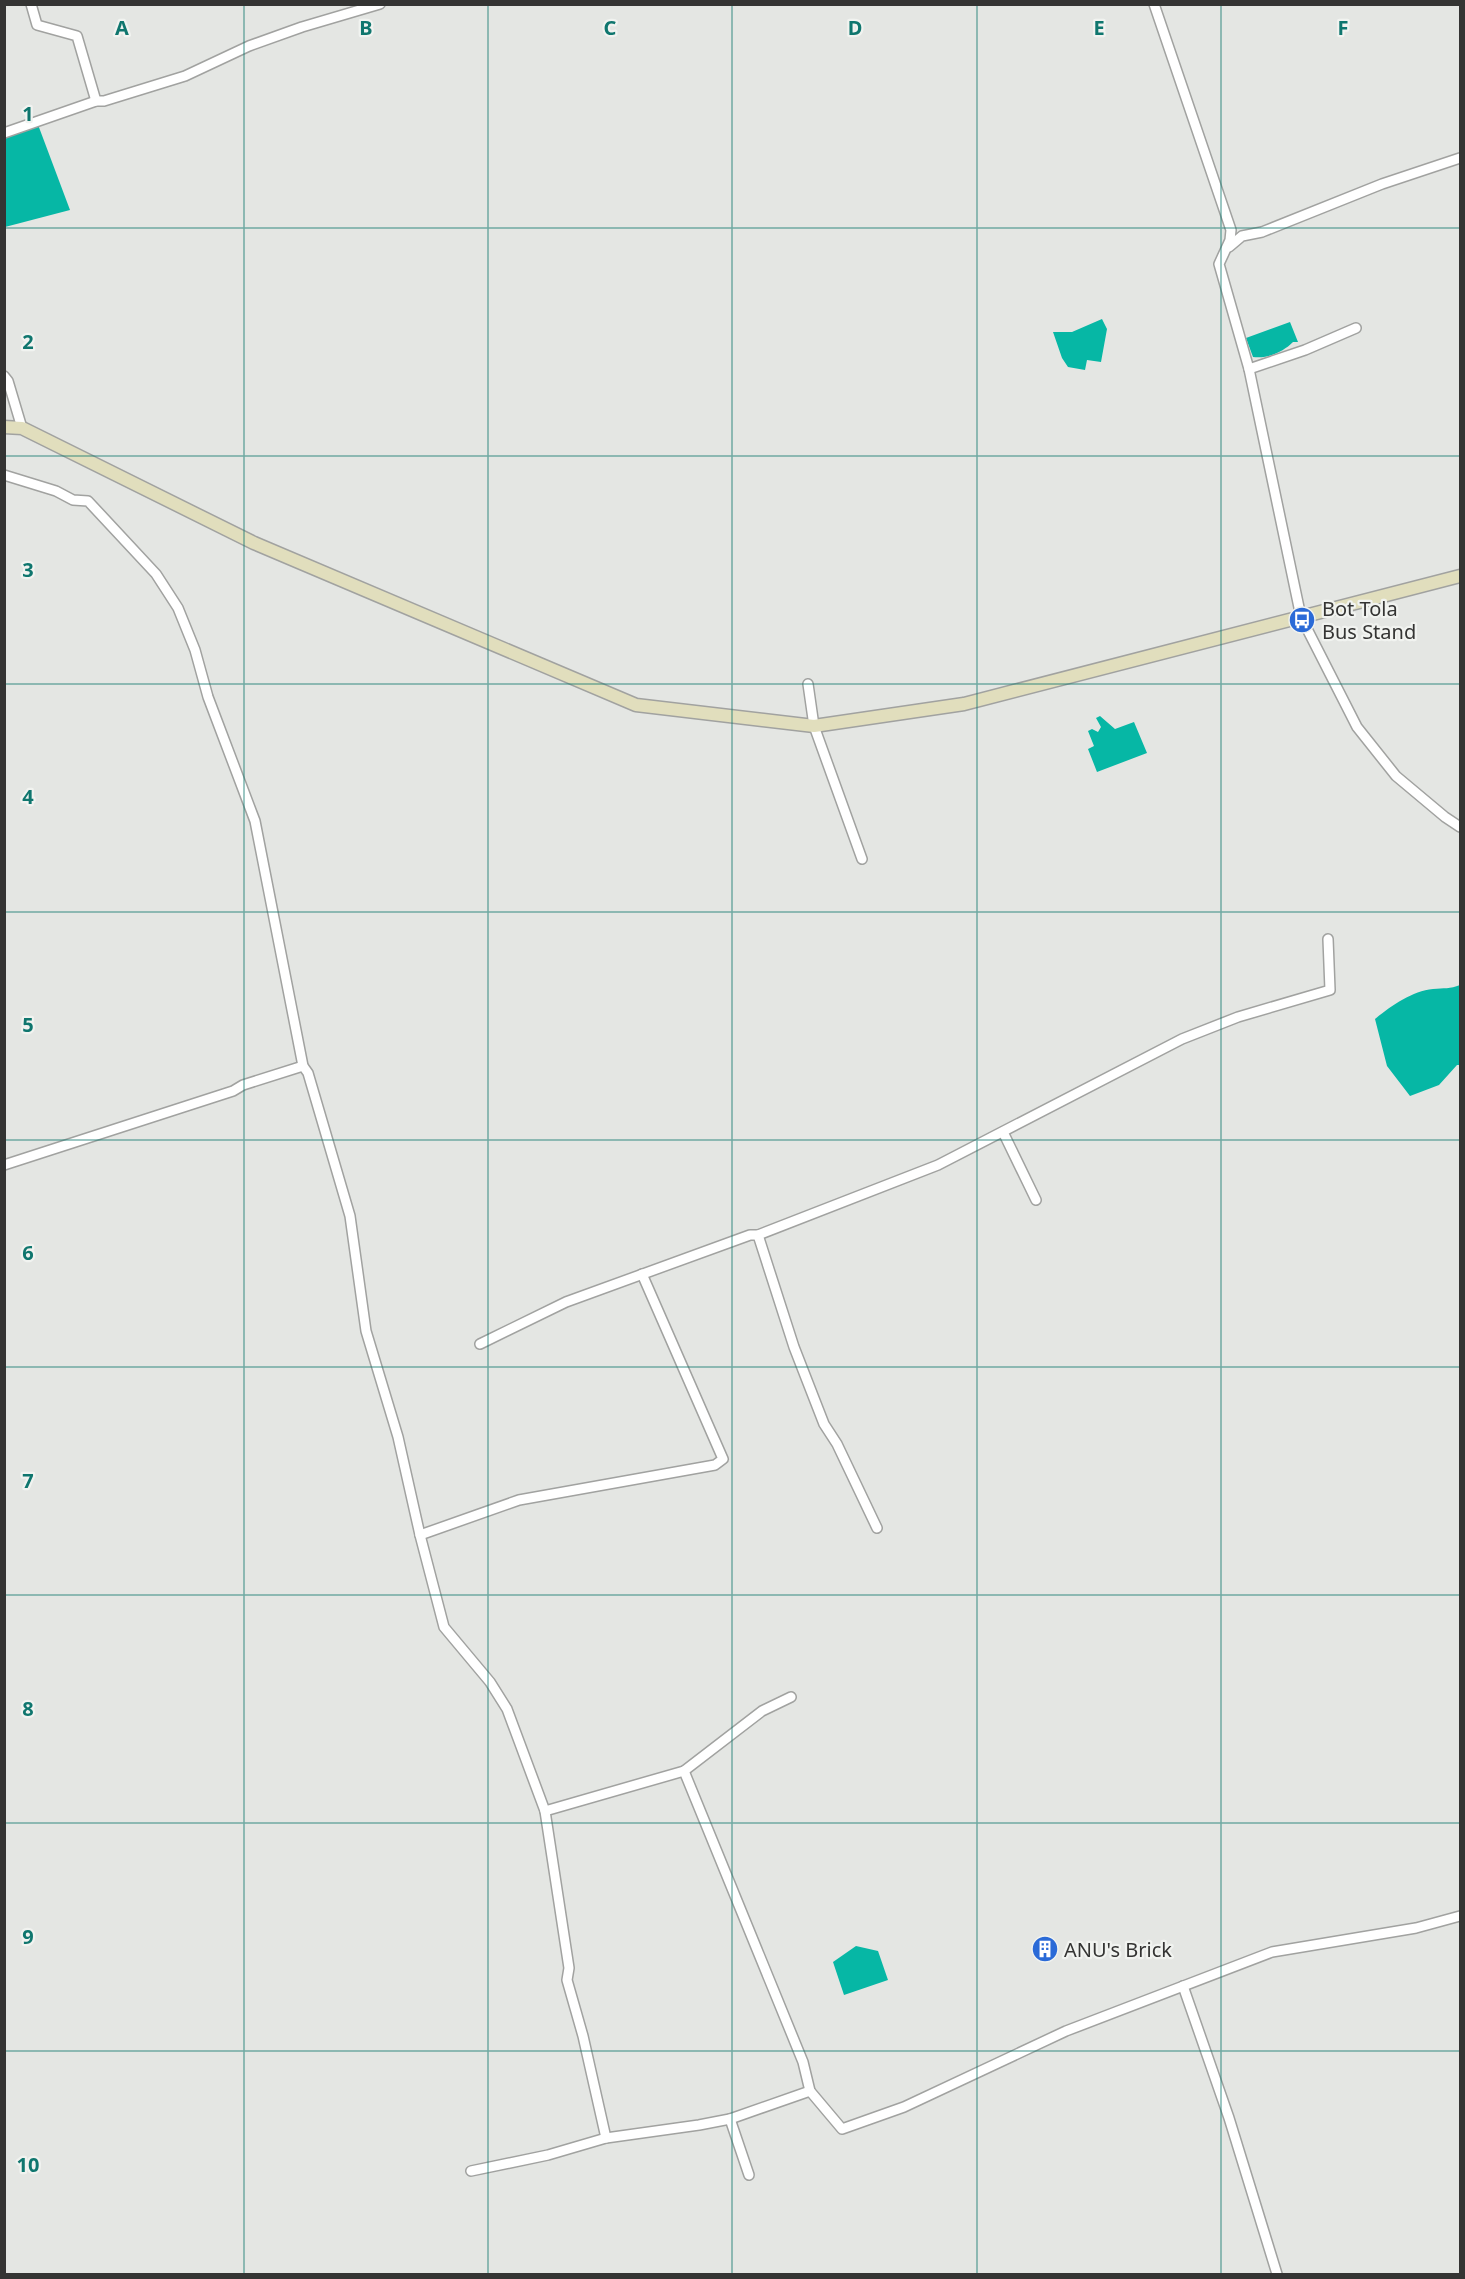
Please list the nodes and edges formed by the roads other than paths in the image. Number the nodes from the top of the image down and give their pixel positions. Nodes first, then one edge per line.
1 (31, 4) edge
2 (380, 4) edge
3 (1154, 4) edge
4 (96, 101) junction
5 (4, 133) edge
6 (1461, 158) edge
7 (1227, 249) junction
8 (1356, 328) dead end
9 (1249, 369) junction
10 (4, 376) edge
11 (4, 427) edge
12 (22, 428) junction
13 (4, 475) edge
14 (1461, 576) edge
15 (1301, 617) junction
16 (808, 684) dead end
17 (814, 726) junction
18 (1461, 827) edge
19 (862, 859) dead end
20 (1328, 939) dead end
21 (303, 1066) junction
22 (1003, 1132) junction
23 (4, 1165) edge
24 (1036, 1200) dead end
25 (758, 1235) junction
26 (642, 1274) junction
27 (480, 1344) dead end
28 (877, 1528) dead end
29 (420, 1535) junction
30 (791, 1696) dead end
31 (684, 1771) junction
32 (545, 1811) junction
33 (1461, 1916) edge
34 (1184, 1986) junction
35 (810, 2091) junction
36 (730, 2119) junction
37 (606, 2138) junction
38 (471, 2171) dead end
39 (749, 2175) dead end
40 (1277, 2274) edge

1 - 4 street
2 - 4 street
3 - 7 street
4 - 5 street
6 - 7 street
7 - 9 street
8 - 9 street
9 - 15 street
10 - 12 street
11 - 12 main road
12 - 17 main road
13 - 21 street
14 - 15 main road
15 - 17 main road
15 - 18 street
16 - 17 street
17 - 19 street
20 - 22 street
21 - 23 street
21 - 29 street
22 - 24 street
22 - 25 street
25 - 26 street
25 - 28 street
26 - 27 street
26 - 29 street
29 - 32 street
30 - 31 street
31 - 32 street
31 - 35 street
32 - 37 street
33 - 34 street
34 - 35 street
34 - 40 street
35 - 36 street
36 - 37 street
36 - 39 street
37 - 38 street

